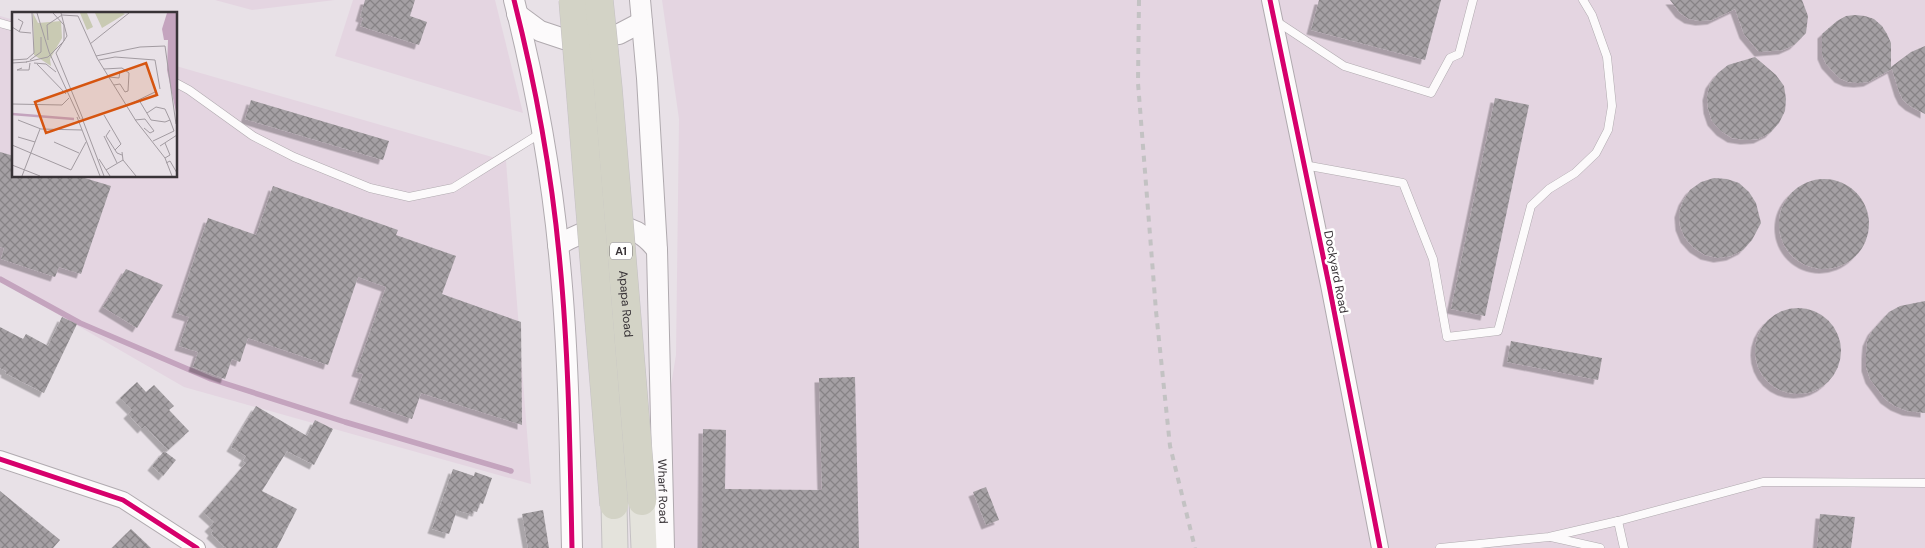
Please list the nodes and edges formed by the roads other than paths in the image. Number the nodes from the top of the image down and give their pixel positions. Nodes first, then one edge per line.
1 (560, 0) edge
2 (573, 0) edge
3 (599, 0) edge
4 (640, 0) edge
5 (1270, 0) edge
6 (1473, 0) edge
7 (1583, 0) edge
8 (516, 7) edge
9 (1274, 20) junction
10 (642, 22) junction
11 (178, 85) edge
12 (583, 118) junction
13 (543, 132) junction
14 (1304, 165) junction
15 (558, 244) junction
16 (657, 250) junction
17 (0, 459) edge
18 (1925, 483) edge
19 (642, 502) joint
20 (614, 505) joint
21 (1618, 521) junction
22 (1549, 537) junction
23 (197, 548) edge
24 (572, 548) edge
25 (615, 548) edge
26 (644, 548) edge
27 (664, 548) edge
28 (1380, 548) edge
29 (1440, 548) edge
30 (1600, 548) edge
31 (1624, 548) edge

1 - 12 highway, bridge
2 - 12 highway, A1, bridge
3 - 19 highway, Apapa Road / A1, bridge
4 - 10 street, Wharf Road
5 - 9 street, Dockyard Road
6 - 9 lane
7 - 14 lane
8 - 10 street
8 - 13 street
9 - 14 street, Dockyard Road
10 - 16 street, Wharf Road
11 - 13 lane
12 - 20 highway, A1, bridge
13 - 15 street
14 - 28 street, Dockyard Road
15 - 16 street
15 - 24 street
16 - 27 street, Wharf Road
17 - 23 street
18 - 21 lane
19 - 26 main road, Apapa Road / A1
20 - 25 main road, A1
21 - 22 lane
21 - 31 lane
22 - 29 lane
22 - 30 lane

